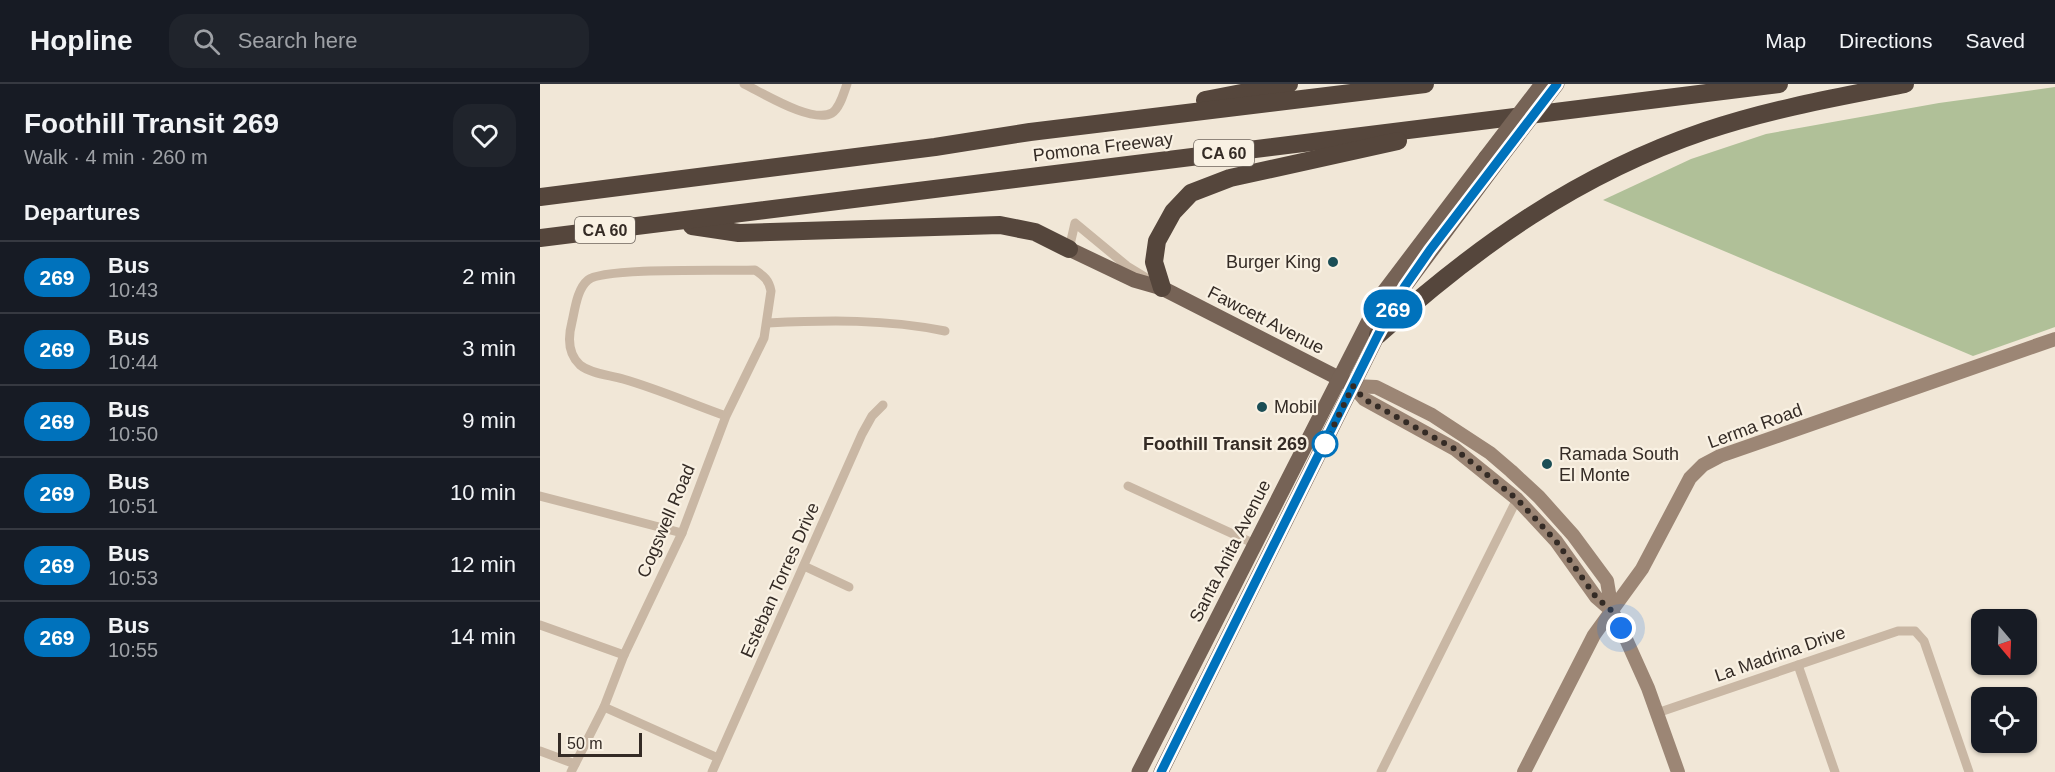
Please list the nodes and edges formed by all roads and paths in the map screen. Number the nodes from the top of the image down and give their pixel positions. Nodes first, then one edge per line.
1 (744, 84) edge
2 (847, 84) edge
3 (1289, 84) edge
4 (1425, 84) edge
5 (1542, 84) edge
6 (1557, 84) edge
7 (1779, 84) edge
8 (1905, 84) edge
9 (1512, 116) junction
10 (1030, 132) junction
11 (540, 197) edge
12 (669, 223) junction
13 (540, 238) edge
14 (1070, 249) junction
15 (1162, 288) junction
16 (768, 323) junction
17 (945, 331) dead end
18 (1378, 335) junction
19 (2055, 339) edge
20 (1339, 379) junction
21 (1353, 386) junction
22 (1402, 400) junction
23 (883, 405) dead end
24 (1393, 414) junction
25 (726, 416) junction
26 (1128, 486) dead end
27 (540, 496) edge
28 (1517, 499) junction
29 (682, 532) junction
30 (1255, 544) junction
31 (804, 566) junction
32 (849, 587) dead end
33 (1612, 611) junction
34 (540, 625) edge
35 (624, 655) junction
36 (1798, 665) junction
37 (1178, 697) junction
38 (1194, 706) junction
39 (604, 707) junction
40 (1657, 713) junction
41 (540, 751) edge
42 (718, 758) junction
43 (573, 768) edge
44 (712, 772) edge
45 (1139, 772) edge
46 (1161, 772) edge
47 (1381, 772) edge
48 (1524, 772) edge
49 (1678, 772) edge
50 (1835, 772) edge
51 (1969, 772) edge

1 - 2 street
3 - 10 highway
4 - 10 highway, Pomona Freeway / CA 60
5 - 20 main road, Santa Anita Avenue, bridge
6 - 18 main road, Santa Anita Avenue, bridge
7 - 9 highway, Pomona Freeway / CA 60
8 - 18 highway
9 - 12 highway, Pomona Freeway / CA 60
9 - 15 highway
10 - 11 highway, Pomona Freeway / CA 60
12 - 13 highway, Pomona Freeway / CA 60
12 - 14 highway
14 - 15 main road, Fawcett Avenue
14 - 15 street, Fawcett Avenue
15 - 20 main road, Fawcett Avenue
16 - 17 street
16 - 25 street, Cogswell Road
16 - 25 street, Cogswell Road
18 - 21 main road, Santa Anita Avenue
19 - 33 street, Lerma Road
20 - 21 main road, Fawcett Avenue
20 - 30 main road, Santa Anita Avenue
21 - 22 street
21 - 24 street
21 - 38 main road, Santa Anita Avenue
22 - 24 street
22 - 33 street
23 - 31 street, Esteban Torres Drive
24 - 28 street
25 - 29 street, Cogswell Road
26 - 30 street
27 - 29 street
28 - 33 street
28 - 47 street
29 - 35 street, Cogswell Road
30 - 37 main road, Santa Anita Avenue
31 - 32 street
31 - 42 street, Esteban Torres Drive
33 - 40 street
33 - 48 street, Lerma Road
34 - 35 street
35 - 39 street, Cogswell Road
36 - 40 street, La Madrina Drive
36 - 50 street
36 - 51 street, La Madrina Drive
37 - 38 main road
37 - 45 main road, Santa Anita Avenue
38 - 46 main road, Santa Anita Avenue
39 - 42 street
39 - 43 street, Cogswell Road
40 - 49 street
41 - 43 street
42 - 44 street, Esteban Torres Drive

